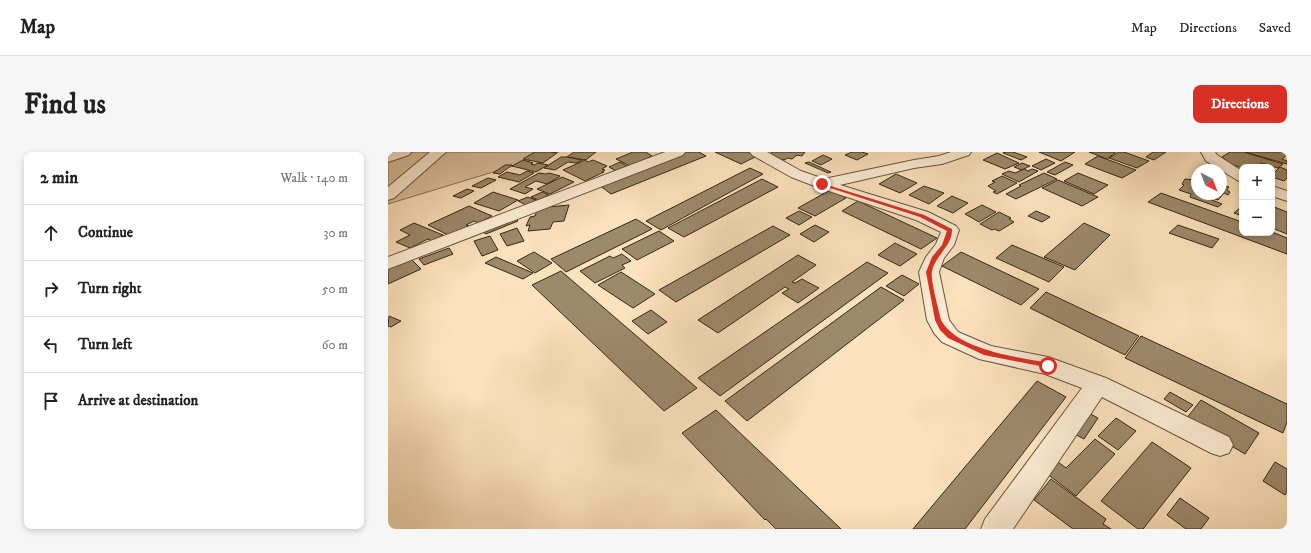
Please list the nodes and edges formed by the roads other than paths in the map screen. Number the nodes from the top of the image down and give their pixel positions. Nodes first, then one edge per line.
1 (404, 152) edge
2 (439, 152) edge
3 (678, 152) edge
4 (757, 152) edge
5 (964, 152) edge
6 (1208, 152) edge
7 (388, 158) edge
8 (1239, 175) edge
9 (822, 184) junction
10 (1275, 191) edge
11 (388, 195) edge
12 (1287, 196) edge
13 (388, 263) edge
14 (1098, 384) junction
15 (1220, 445) dead end
16 (996, 529) edge

1 - 7 street
2 - 11 street
3 - 13 street
4 - 9 street
5 - 9 street
6 - 8 street
9 - 14 street
10 - 12 street
14 - 15 street
14 - 16 street

